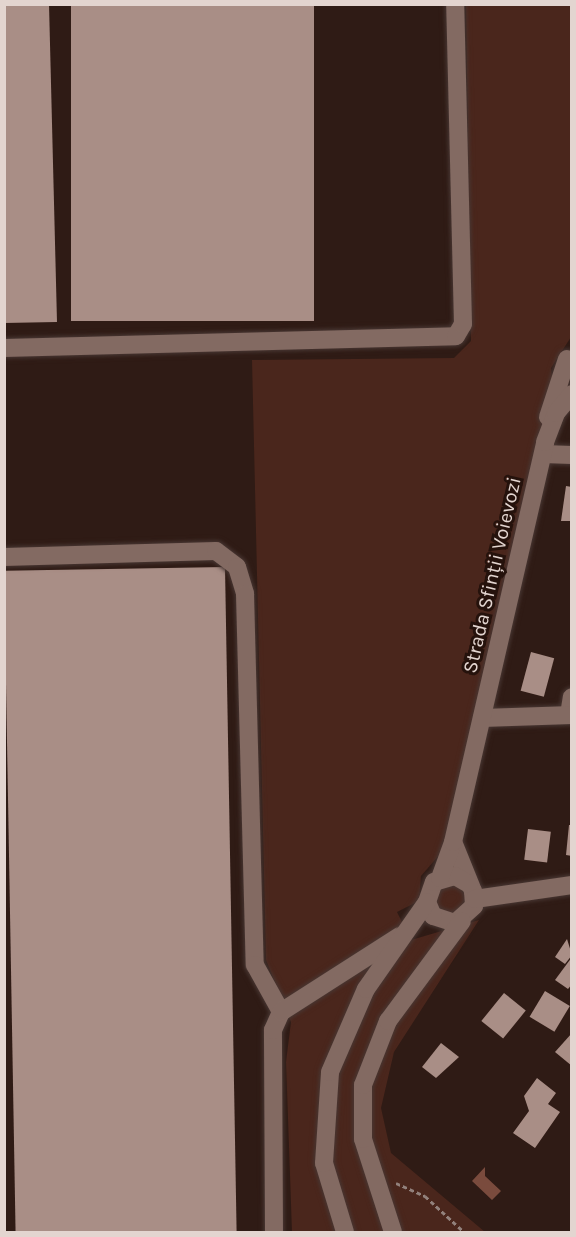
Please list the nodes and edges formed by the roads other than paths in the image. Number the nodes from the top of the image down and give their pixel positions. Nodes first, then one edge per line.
1 (455, 4) edge
2 (4, 348) edge
3 (570, 359) edge
4 (572, 394) edge
5 (544, 448) junction
6 (572, 455) edge
7 (4, 557) edge
8 (571, 709) edge
9 (482, 718) junction
10 (453, 842) junction
11 (440, 878) junction
12 (572, 885) edge
13 (472, 891) junction
14 (427, 902) junction
15 (462, 921) junction
16 (400, 936) junction
17 (281, 1012) junction
18 (274, 1233) edge
19 (345, 1233) edge
20 (393, 1233) edge

1 - 2 street
3 - 5 street, Strada Sfinții Voievozi
4 - 5 street, Strada Sfinții Voievozi
5 - 6 street
5 - 9 street, Strada Sfinții Voievozi
7 - 17 street
8 - 9 street
9 - 10 street, Strada Sfinții Voievozi
10 - 11 street, Strada Sfinții Voievozi
10 - 13 street
11 - 13 street
11 - 14 street
12 - 13 street
13 - 15 street
14 - 15 street
14 - 16 street
15 - 20 street
16 - 17 street
16 - 19 street
17 - 18 street

